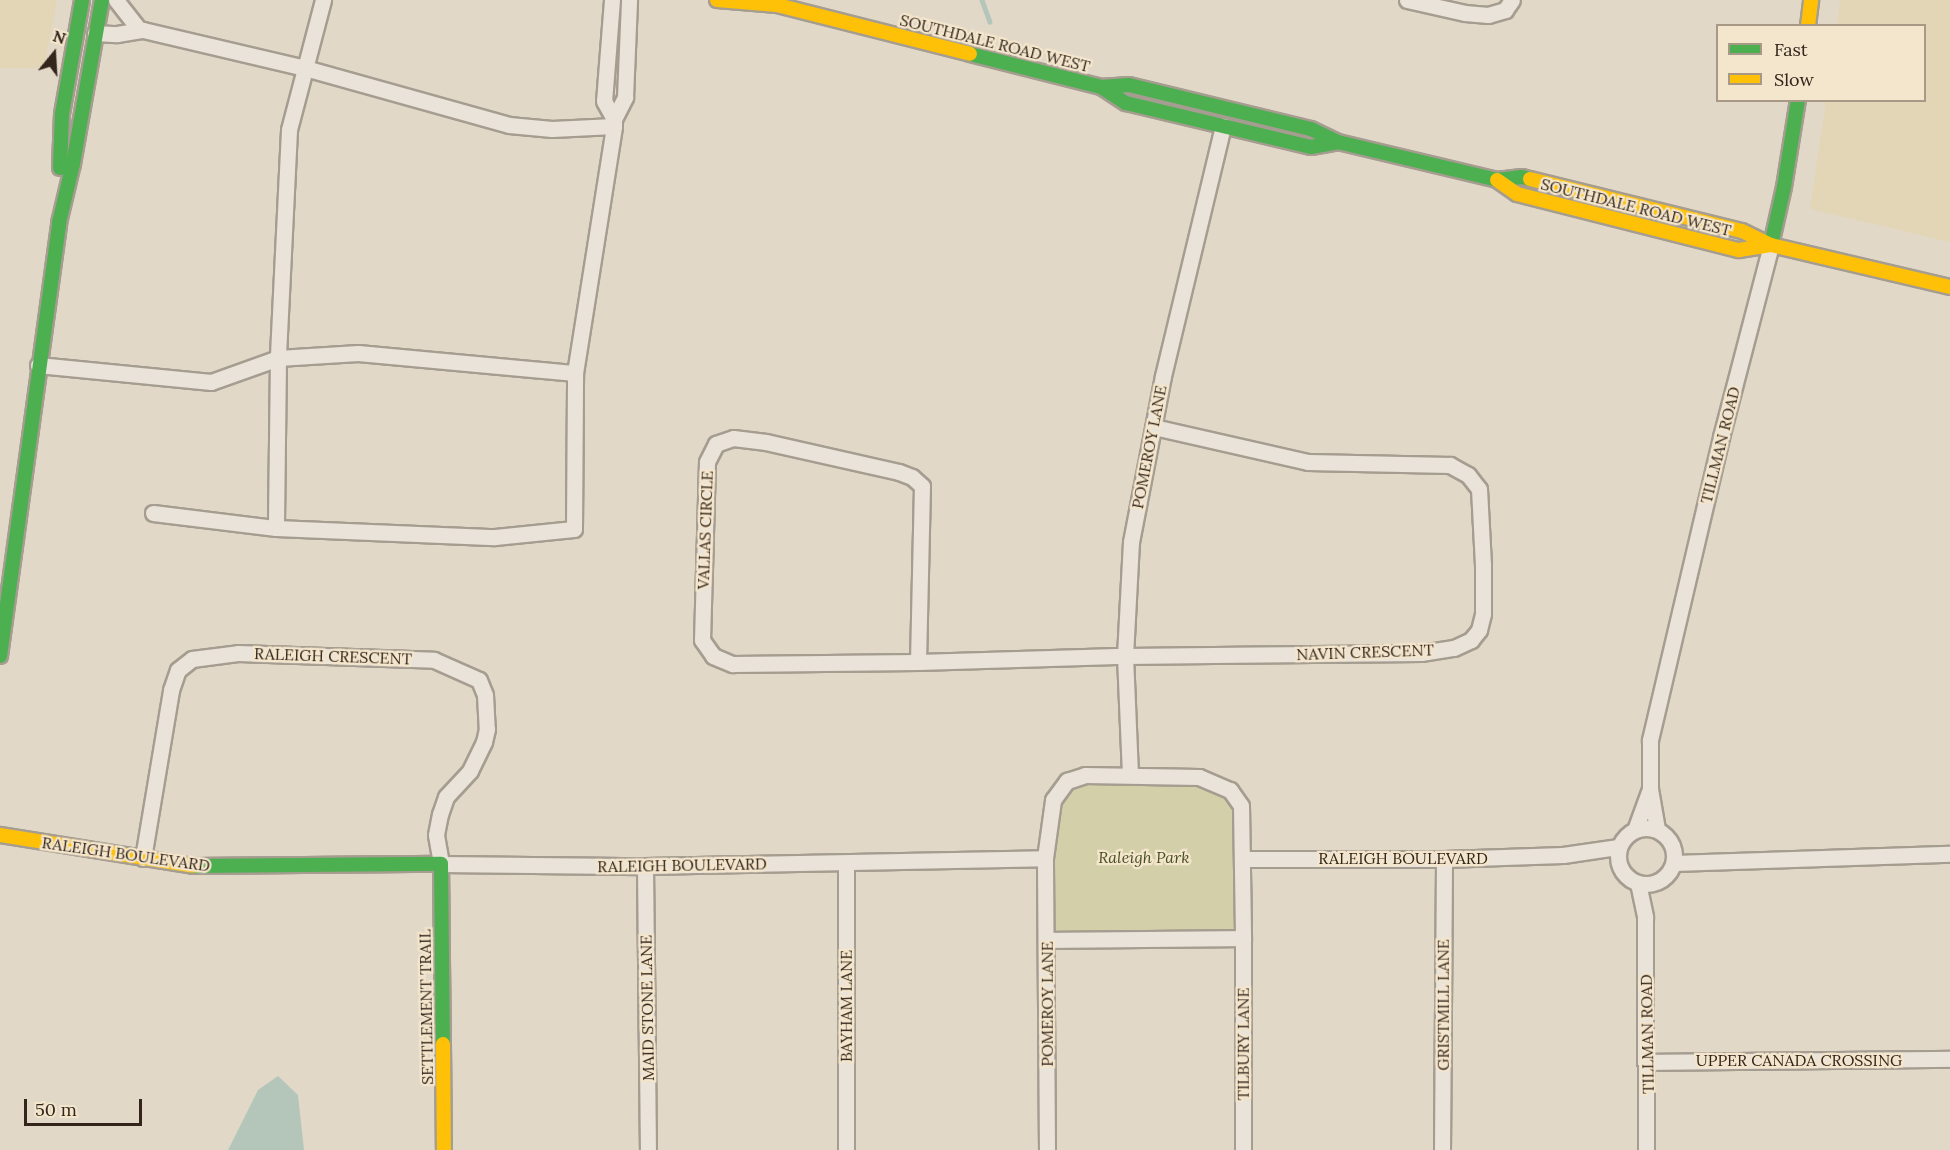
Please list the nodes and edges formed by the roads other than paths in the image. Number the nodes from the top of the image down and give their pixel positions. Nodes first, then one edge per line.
1 (82, 0) edge
2 (102, 0) edge
3 (116, 0) edge
4 (323, 0) edge
5 (612, 0) edge
6 (629, 0) edge
7 (717, 0) edge
8 (1407, 0) edge
9 (1512, 0) edge
10 (1811, 0) edge
11 (773, 2) edge
12 (1808, 24) edge
13 (138, 28) junction
14 (95, 33) junction
15 (305, 68) junction
16 (1101, 87) junction
17 (1798, 102) edge
18 (614, 123) junction
19 (1223, 126) junction
20 (1338, 142) junction
21 (1497, 180) junction
22 (59, 223) junction
23 (1770, 245) junction
24 (1950, 287) edge
25 (278, 358) junction
26 (38, 365) junction
27 (575, 373) junction
28 (1154, 427) junction
29 (153, 513) dead end
30 (276, 528) junction
31 (1125, 656) junction
32 (0, 657) edge
33 (918, 662) junction
34 (1130, 775) junction
35 (1650, 789) junction
36 (1657, 829) junction
37 (1635, 830) junction
38 (0, 835) edge
39 (1618, 847) junction
40 (1673, 847) junction
41 (1950, 854) edge
42 (1563, 855) junction
43 (142, 858) junction
44 (1045, 858) junction
45 (1242, 859) junction
46 (1444, 859) junction
47 (1718, 860) junction
48 (846, 863) junction
49 (1618, 863) junction
50 (1674, 863) junction
51 (441, 864) junction
52 (645, 866) junction
53 (1638, 883) junction
54 (1655, 884) junction
55 (1646, 917) junction
56 (1243, 939) junction
57 (1048, 940) junction
58 (1950, 1059) edge
59 (1647, 1062) junction
60 (444, 1150) edge
61 (648, 1150) edge
62 (846, 1150) edge
63 (1047, 1150) edge
64 (1243, 1150) edge
65 (1442, 1150) edge
66 (1646, 1150) edge

1 - 22 main road
2 - 14 main road
3 - 13 street
4 - 15 street
5 - 18 street
6 - 18 street
7 - 11 main road, SOUTHDALE ROAD WEST
8 - 9 street
10 - 12 main road
11 - 16 main road, SOUTHDALE ROAD WEST
13 - 14 street
13 - 15 street
14 - 22 main road
15 - 18 street
15 - 25 street
16 - 19 main road, SOUTHDALE ROAD WEST
16 - 20 main road, SOUTHDALE ROAD WEST
17 - 23 main road, TILLMAN ROAD
18 - 27 street
19 - 20 main road, SOUTHDALE ROAD WEST
19 - 28 street, POMEROY LANE
20 - 21 main road, SOUTHDALE ROAD WEST
21 - 23 main road, SOUTHDALE ROAD WEST
21 - 23 main road, SOUTHDALE ROAD WEST
22 - 26 main road
23 - 24 main road, SOUTHDALE ROAD WEST
23 - 35 street, TILLMAN ROAD
25 - 26 street
25 - 27 street
25 - 30 street
26 - 32 main road
27 - 30 street
28 - 31 street, POMEROY LANE
28 - 31 street, NAVIN CRESCENT
29 - 30 street
31 - 33 street, VALLAS CIRCLE
31 - 34 street, POMEROY LANE
33 - 33 street, VALLAS CIRCLE
34 - 44 street
34 - 45 street
35 - 36 street, TILLMAN ROAD
35 - 37 street, TILLMAN ROAD
36 - 37 street
36 - 40 street
37 - 39 street
38 - 43 main road, RALEIGH BOULEVARD
39 - 42 street, RALEIGH BOULEVARD
39 - 49 street
40 - 47 street
40 - 50 street
41 - 47 street
42 - 46 street, RALEIGH BOULEVARD
42 - 49 street, RALEIGH BOULEVARD
43 - 51 main road, RALEIGH BOULEVARD
43 - 51 street, RALEIGH CRESCENT
44 - 48 street, RALEIGH BOULEVARD
44 - 57 street, POMEROY LANE
45 - 46 street, RALEIGH BOULEVARD
45 - 56 street
46 - 65 street, GRISTMILL LANE
47 - 50 street
48 - 52 street, RALEIGH BOULEVARD
48 - 62 street, BAYHAM LANE
49 - 53 street
50 - 54 street
51 - 52 street, RALEIGH BOULEVARD
51 - 60 main road, SETTLEMENT TRAIL
52 - 61 street, MAID STONE LANE
53 - 54 street
53 - 55 street, TILLMAN ROAD
54 - 55 street, TILLMAN ROAD
55 - 59 street, TILLMAN ROAD
56 - 57 street
56 - 64 street, TILBURY LANE
57 - 63 street, POMEROY LANE
58 - 59 street, UPPER CANADA CROSSING
59 - 66 street, TILLMAN ROAD

